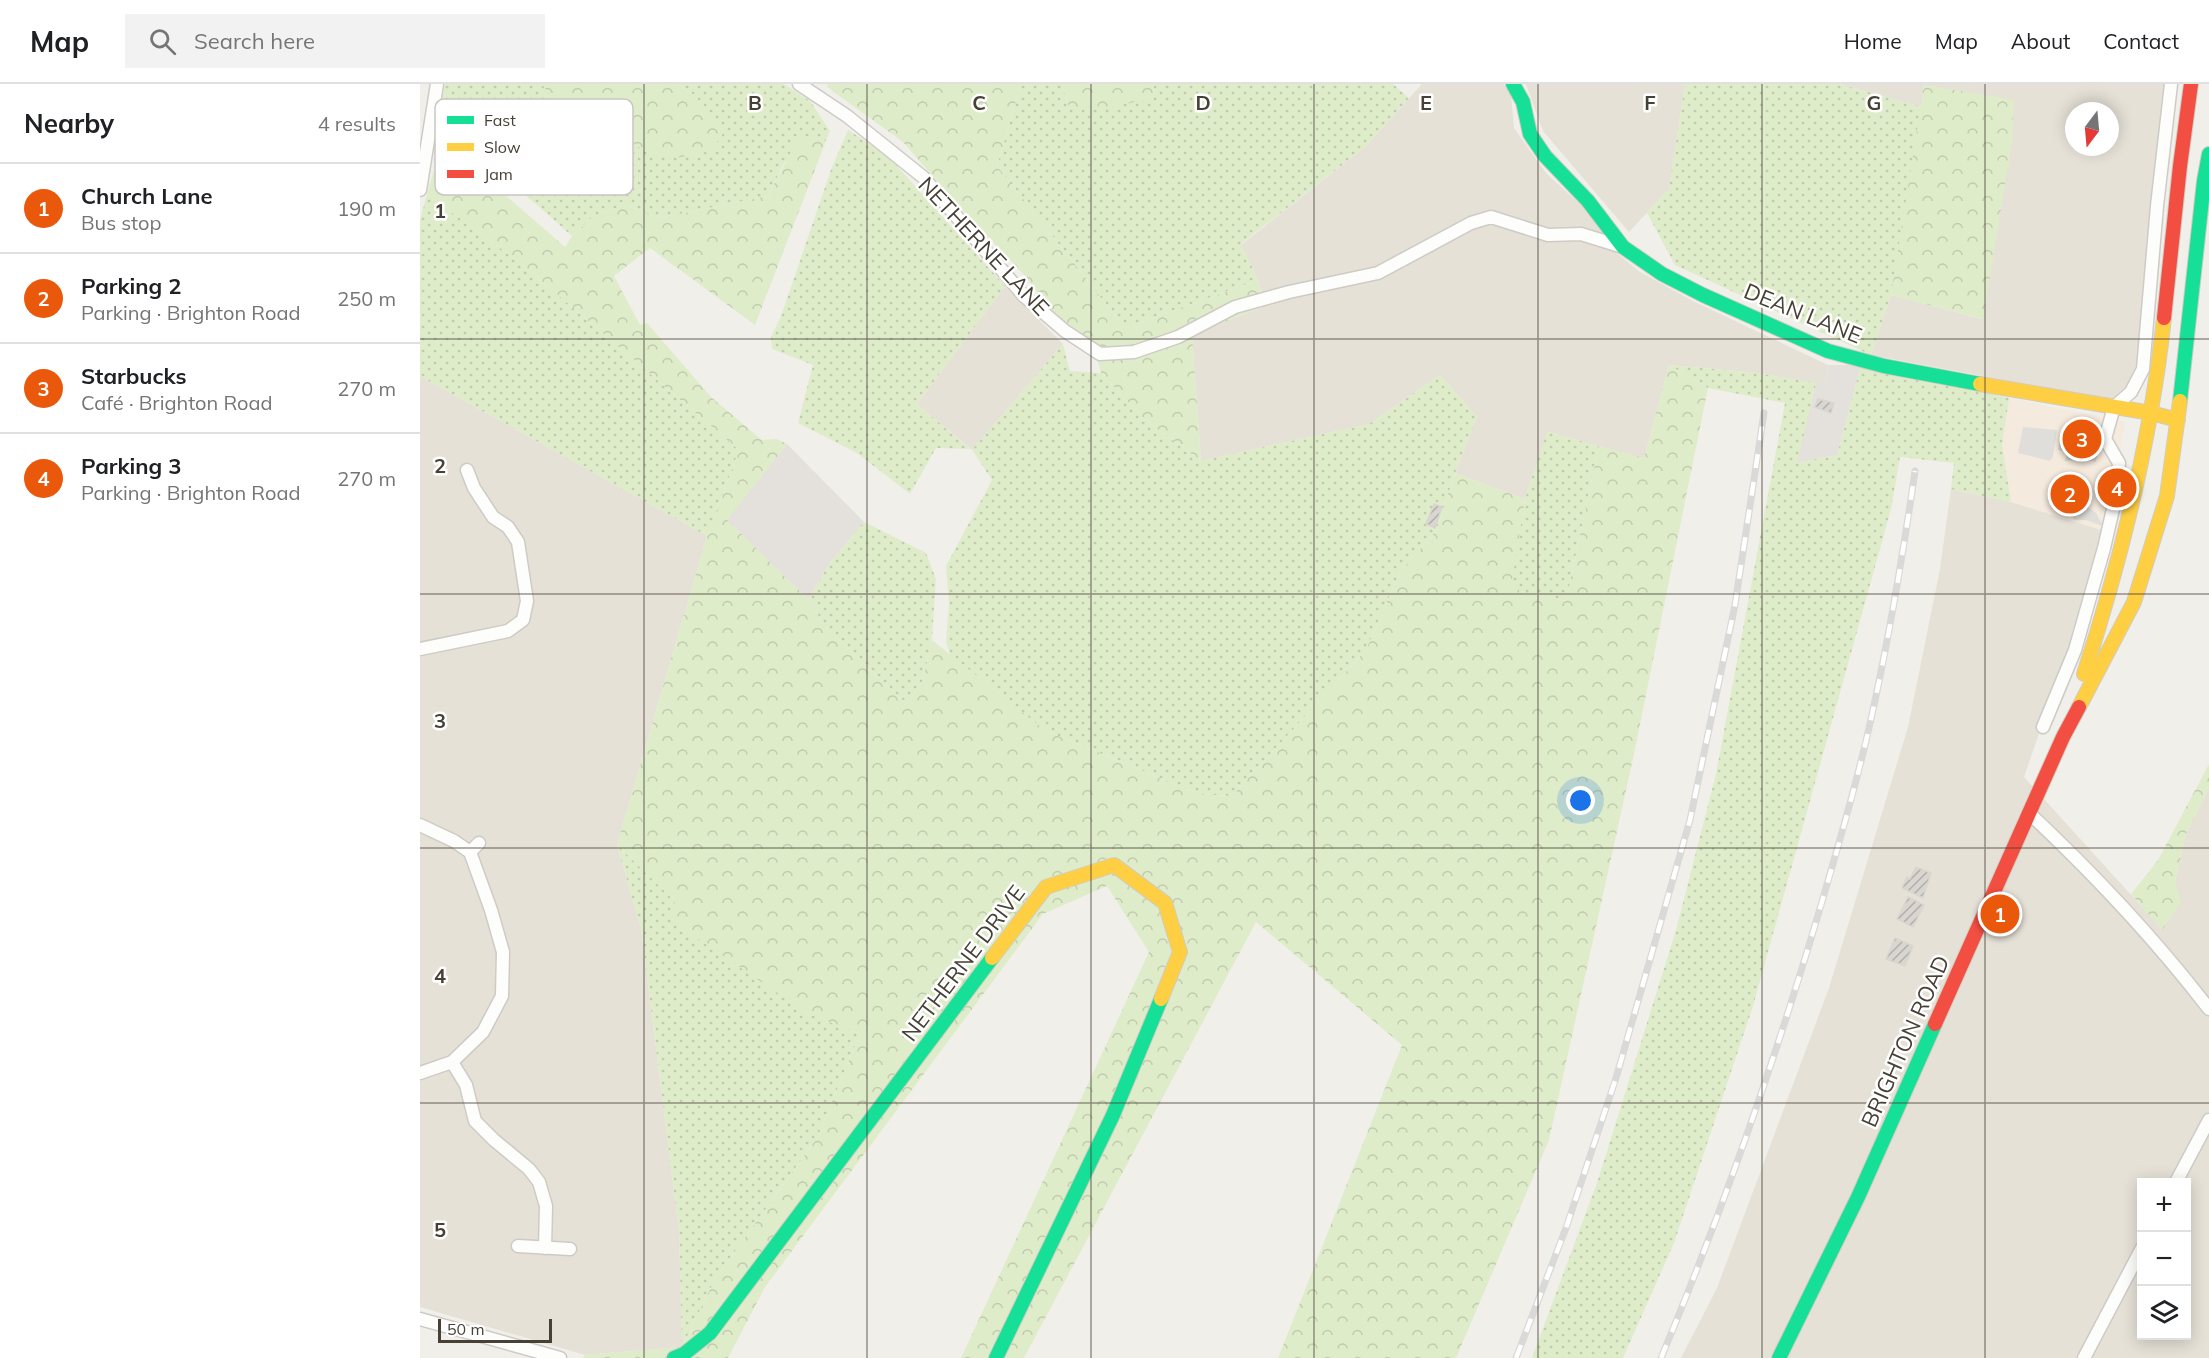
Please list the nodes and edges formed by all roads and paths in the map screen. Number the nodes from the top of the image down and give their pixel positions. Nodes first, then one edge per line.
1 (437, 84) edge
2 (799, 84) edge
3 (1513, 84) edge
4 (2171, 84) edge
5 (2191, 84) edge
6 (2209, 154) edge
7 (420, 190) edge
8 (1623, 247) junction
9 (2160, 350) junction
10 (2143, 369) junction
11 (2114, 407) junction
12 (2151, 412) junction
13 (2178, 420) junction
14 (468, 470) dead end
15 (2105, 542) junction
16 (2123, 546) junction
17 (420, 649) edge
18 (2043, 727) dead end
19 (2063, 738) junction
20 (2029, 813) junction
21 (420, 825) edge
22 (479, 843) dead end
23 (470, 852) junction
24 (2209, 1010) edge
25 (452, 1062) junction
26 (420, 1073) edge
27 (2209, 1120) edge
28 (2178, 1178) edge
29 (518, 1246) dead end
30 (545, 1248) junction
31 (570, 1249) dead end
32 (2137, 1258) edge
33 (420, 1319) edge
34 (2089, 1355) edge
35 (561, 1358) edge
36 (674, 1358) edge
37 (996, 1358) edge
38 (1779, 1358) edge

1 - 7 street
2 - 8 street, NETHERNE LANE
3 - 8 main road, DEAN LANE
4 - 10 street
5 - 9 main road, BRIGHTON ROAD
6 - 13 main road, BRIGHTON ROAD
8 - 11 main road, DEAN LANE
9 - 10 street
9 - 12 main road, BRIGHTON ROAD
10 - 11 street
11 - 12 main road, DEAN LANE
11 - 15 street
12 - 13 main road, DEAN LANE
12 - 16 main road, BRIGHTON ROAD
13 - 19 main road, BRIGHTON ROAD
14 - 17 street
15 - 16 street
15 - 18 street
16 - 19 main road, BRIGHTON ROAD
19 - 20 main road, BRIGHTON ROAD
20 - 24 street
20 - 38 main road, BRIGHTON ROAD
21 - 23 street
22 - 23 street
23 - 25 street
25 - 26 street
25 - 30 street
27 - 28 street
29 - 30 street
30 - 31 street
32 - 34 street
33 - 35 street
36 - 37 main road, NETHERNE DRIVE

